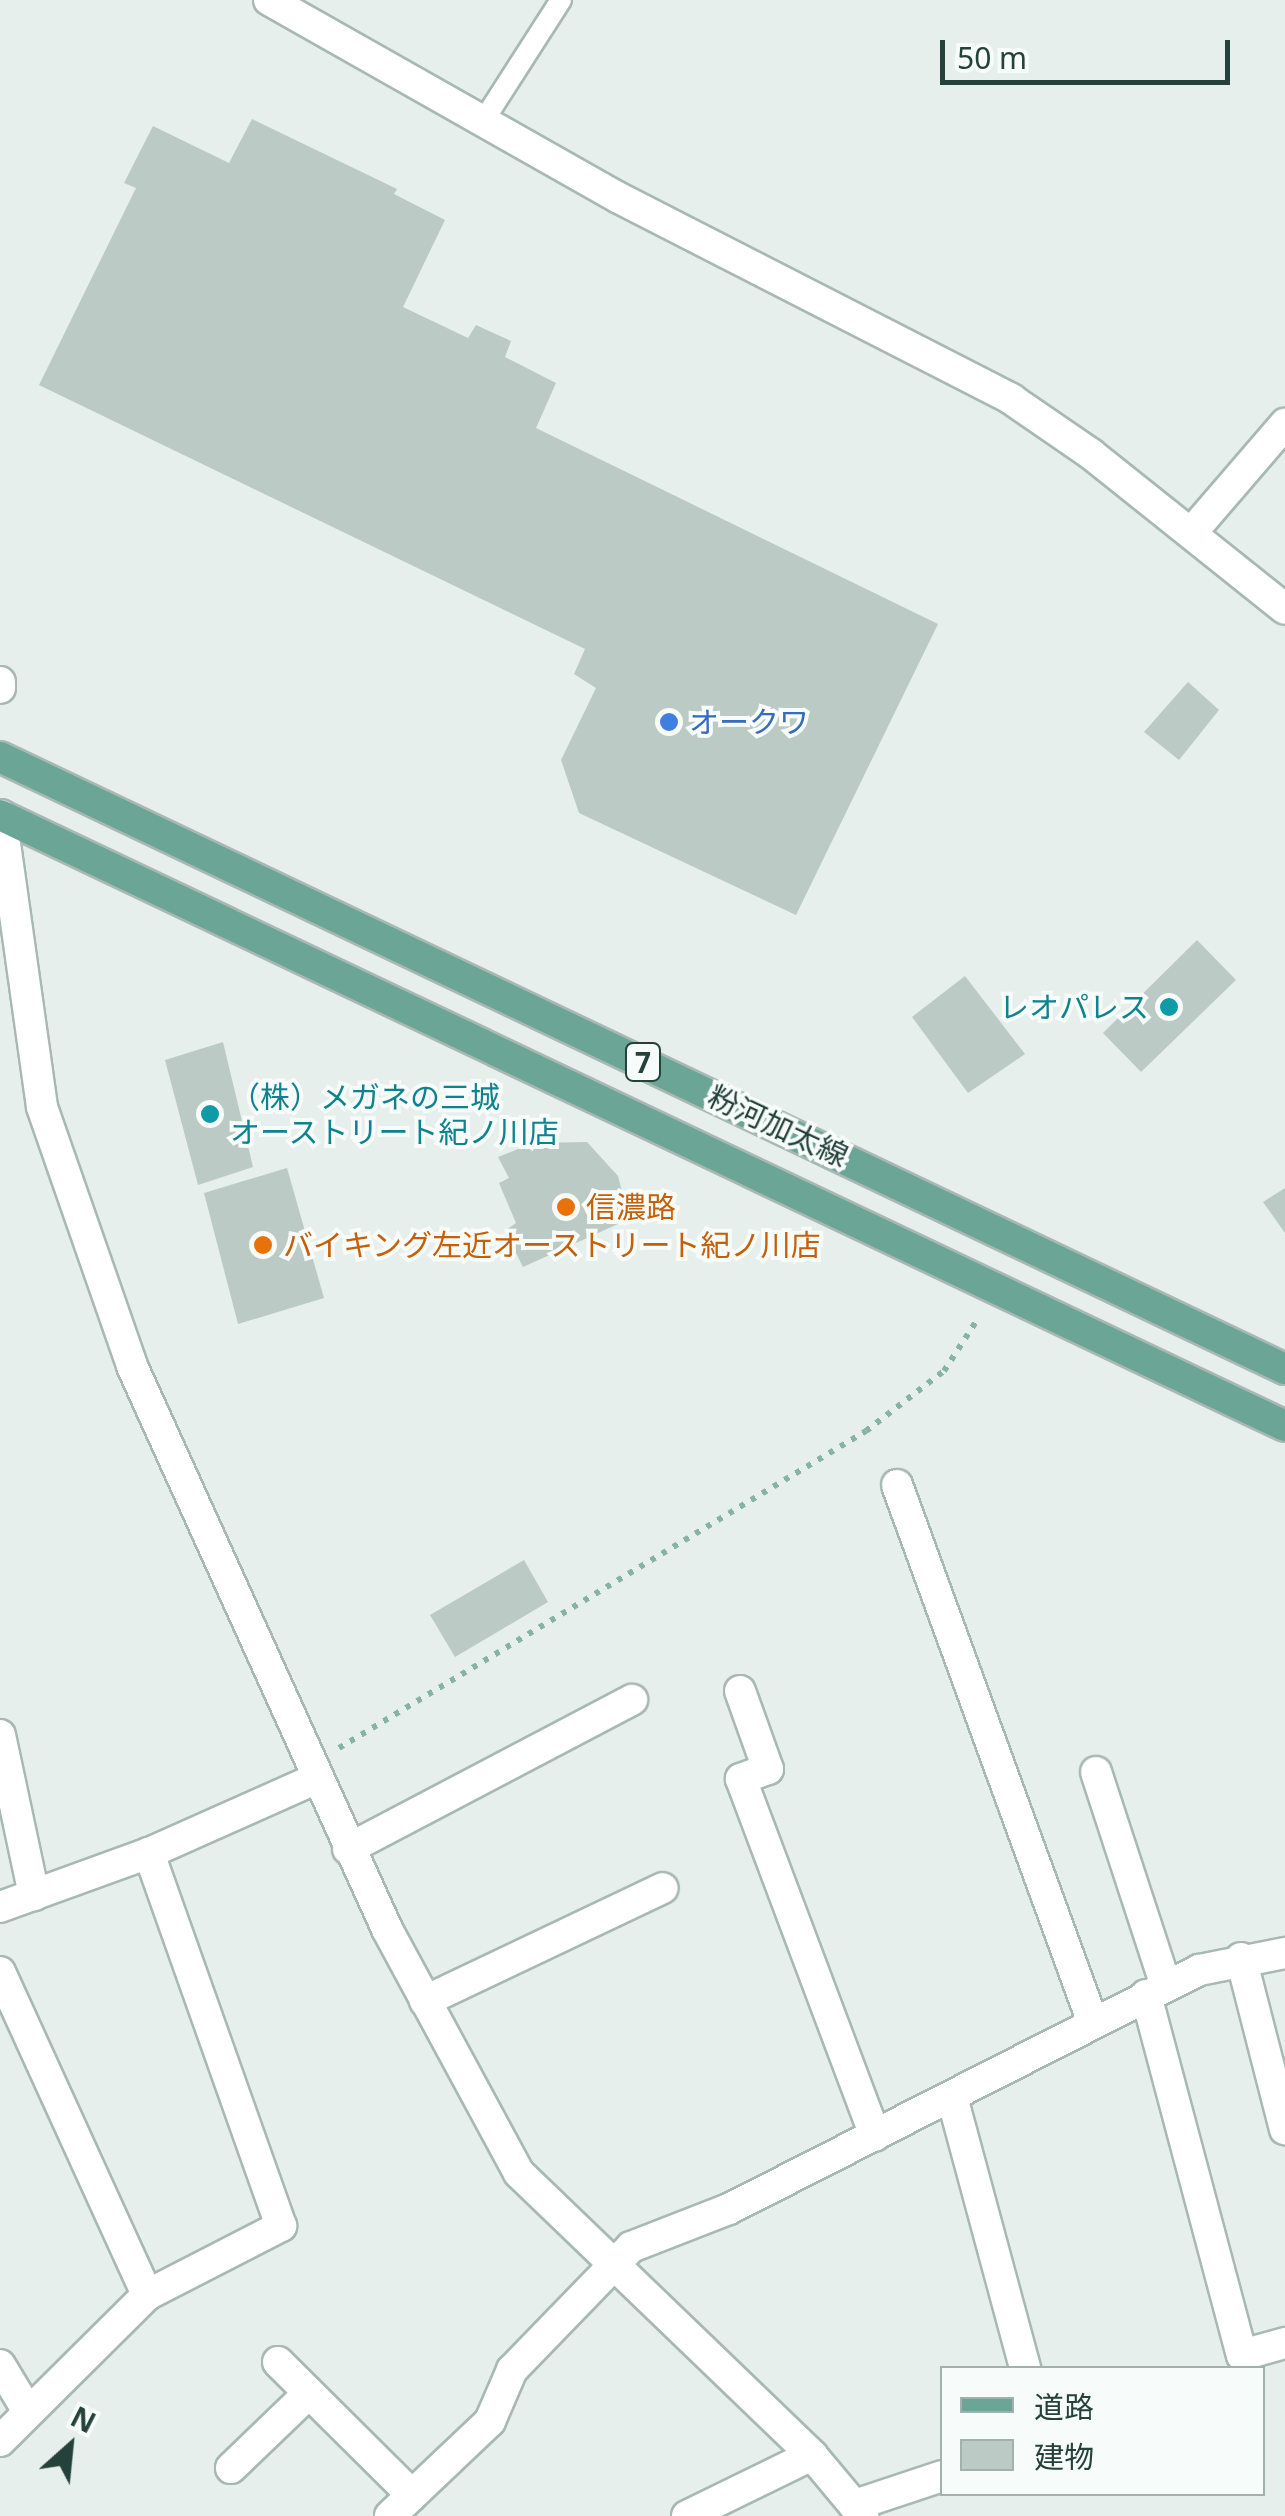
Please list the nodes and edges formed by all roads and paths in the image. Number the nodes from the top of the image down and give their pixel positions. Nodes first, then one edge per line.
1 (561, 0) edge
2 (273, 1) edge
3 (482, 124) junction
4 (1285, 424) edge
5 (1192, 532) junction
6 (1285, 609) edge
7 (0, 757) edge
8 (0, 804) edge
9 (0, 815) edge
10 (980, 1316) dead end
11 (1285, 1369) edge
12 (1285, 1426) edge
13 (897, 1485) dead end
14 (740, 1691) dead end
15 (632, 1700) dead end
16 (0, 1734) edge
17 (310, 1767) junction
18 (1096, 1772) dead end
19 (348, 1849) junction
20 (149, 1853) junction
21 (662, 1888) dead end
22 (34, 1894) junction
23 (0, 1907) edge
24 (1285, 1953) edge
25 (1242, 1958) junction
26 (0, 1972) edge
27 (1156, 1990) junction
28 (425, 2002) junction
29 (1093, 2023) junction
30 (952, 2097) junction
31 (1285, 2129) edge
32 (875, 2136) junction
33 (615, 2265) junction
34 (147, 2295) junction
35 (1285, 2343) edge
36 (278, 2362) dead end
37 (0, 2365) edge
38 (1024, 2366) edge
39 (308, 2393) junction
40 (28, 2410) junction
41 (0, 2442) edge
42 (812, 2454) junction
43 (231, 2468) dead end
44 (940, 2477) edge
45 (401, 2506) edge
46 (859, 2511) edge
47 (686, 2516) edge

1 - 3 lane
2 - 3 street
3 - 5 street
4 - 5 street
5 - 6 street
7 - 11 main road, 粉河加太線 / 7
8 - 9 street
9 - 12 main road, 粉河加太線 / 7
9 - 17 street
10 - 17 path
13 - 29 street
14 - 32 street
15 - 19 street
16 - 22 street
17 - 19 street
17 - 20 street
18 - 27 street
19 - 28 street
20 - 22 street
20 - 34 street
21 - 28 street
22 - 23 street
24 - 25 street
25 - 27 street
25 - 31 street
26 - 34 street
27 - 29 street
27 - 35 street
28 - 33 street
29 - 30 street
30 - 32 street
30 - 38 street
32 - 33 street
33 - 42 street
33 - 45 street
34 - 40 street
36 - 39 street
37 - 40 street
39 - 43 street
39 - 45 street
40 - 41 street
42 - 46 street
42 - 47 street
44 - 46 street

